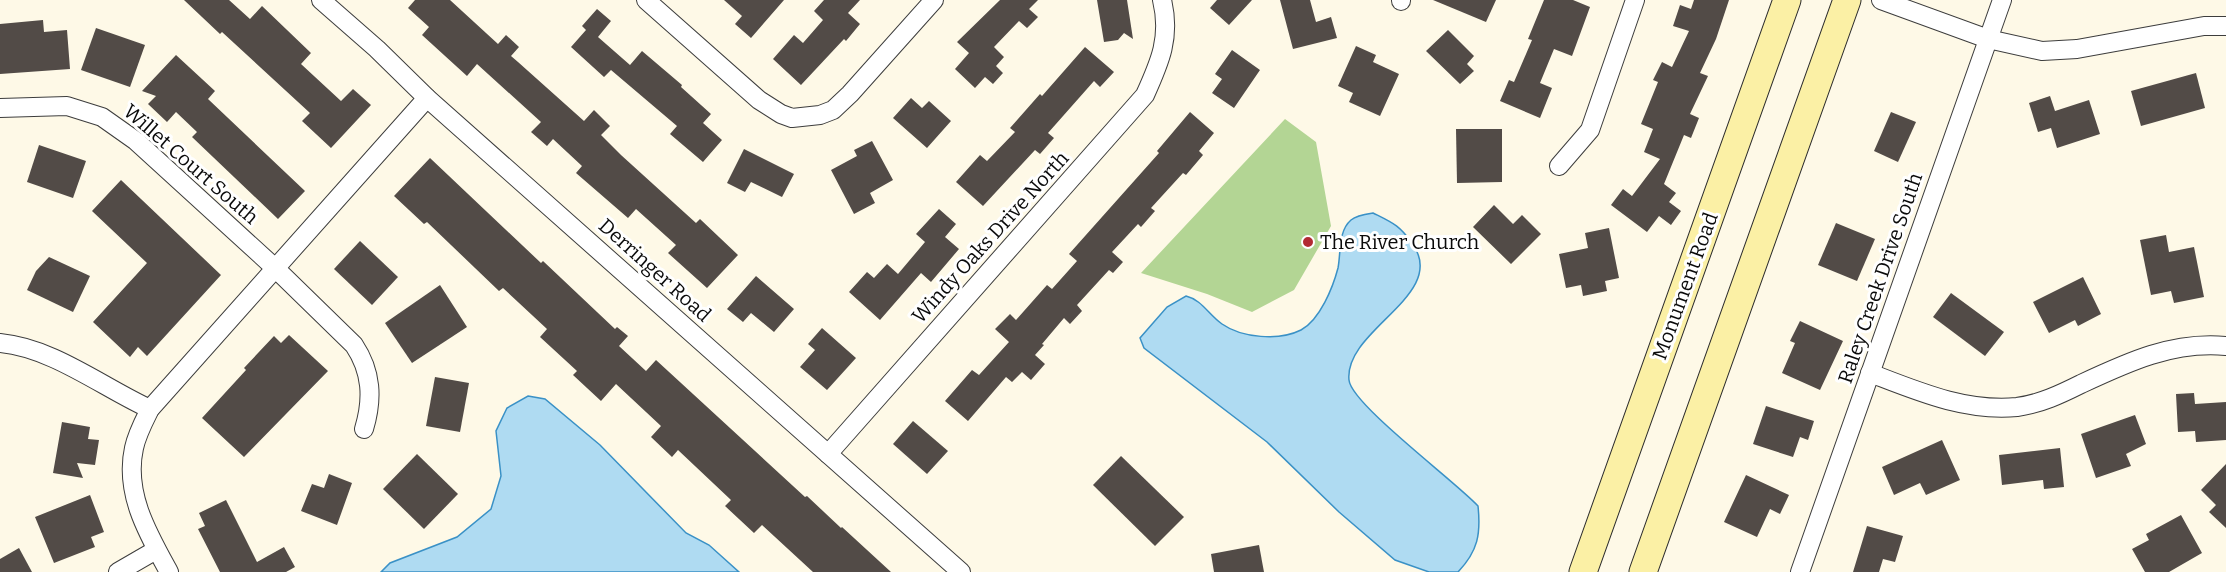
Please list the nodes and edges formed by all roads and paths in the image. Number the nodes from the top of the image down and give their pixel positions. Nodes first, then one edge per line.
1 (321, 0) edge
2 (646, 0) edge
3 (934, 0) edge
4 (1162, 0) edge
5 (1635, 0) edge
6 (1787, 0) edge
7 (1847, 0) edge
8 (1881, 0) edge
9 (2002, 0) edge
10 (2226, 26) edge
11 (1988, 39) junction
12 (427, 98) junction
13 (0, 108) edge
14 (1559, 166) dead end
15 (274, 267) junction
16 (0, 343) edge
17 (2226, 346) edge
18 (1870, 374) junction
19 (150, 409) junction
20 (364, 429) dead end
21 (828, 454) junction
22 (156, 550) junction
23 (118, 572) edge
24 (169, 572) edge
25 (961, 572) edge
26 (1583, 572) edge
27 (1643, 572) edge
28 (1800, 572) edge

1 - 12 street, Derringer Road
2 - 3 street
4 - 21 street, Windy Oaks Drive North
5 - 14 street
6 - 26 main road, Monument Road
7 - 27 main road
8 - 11 street
9 - 11 street, Raley Creek Drive South
10 - 11 street
11 - 18 street, Raley Creek Drive South
12 - 15 street
12 - 21 street, Derringer Road
13 - 15 street, Willet Court South
15 - 19 street
15 - 20 street, Willet Court South
16 - 19 street
17 - 18 street
18 - 28 street, Raley Creek Drive South
19 - 22 street
21 - 25 street, Derringer Road
22 - 23 street
22 - 24 street

